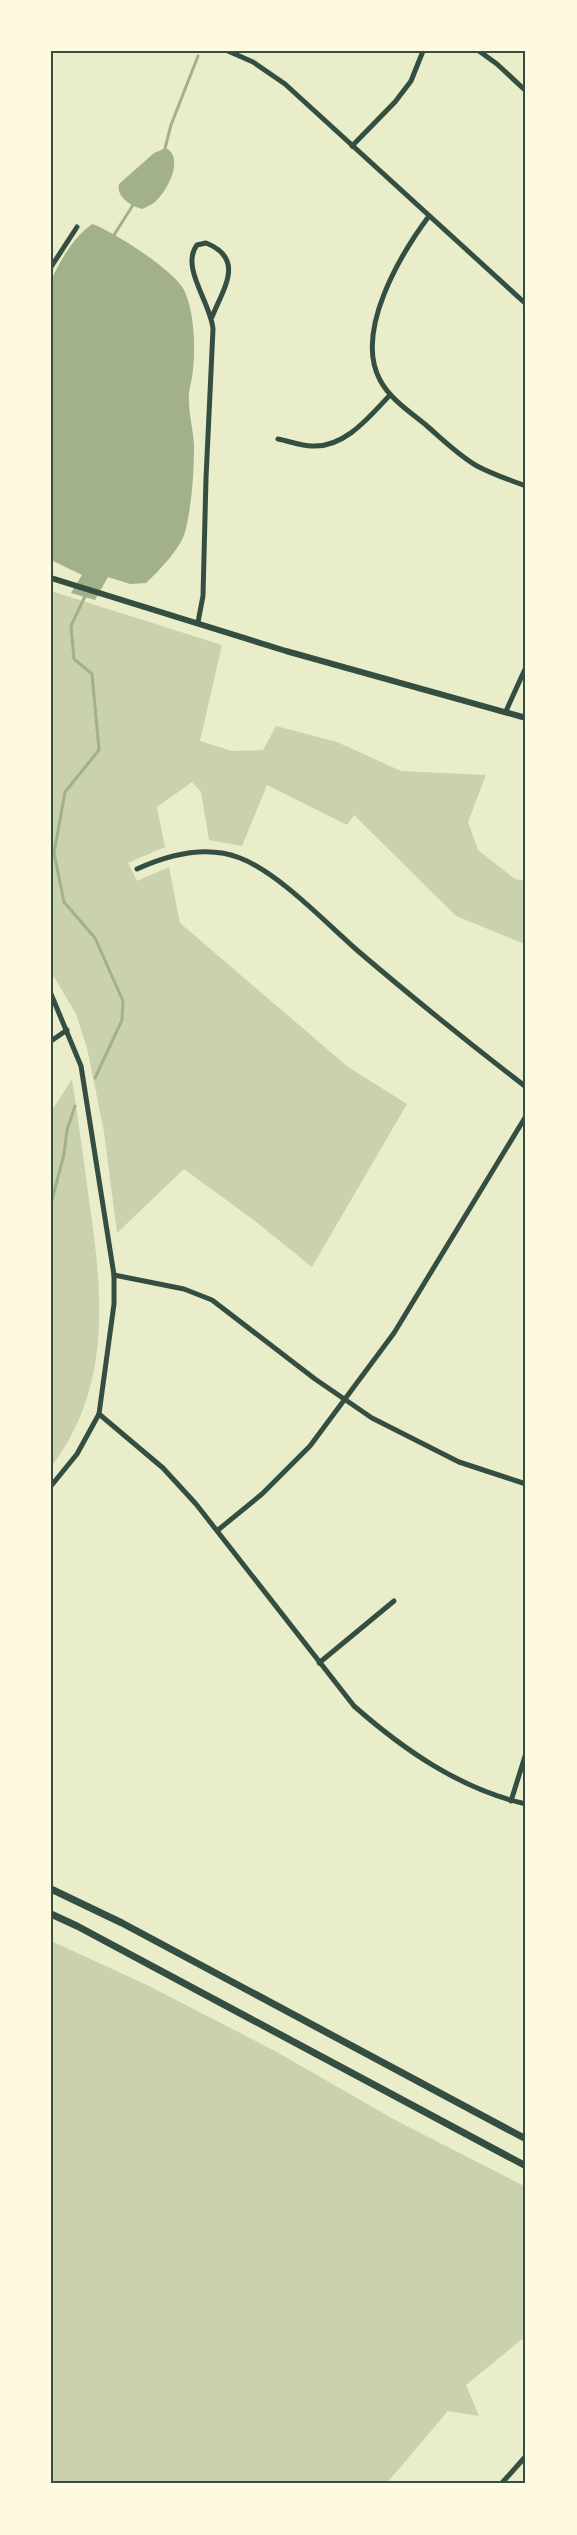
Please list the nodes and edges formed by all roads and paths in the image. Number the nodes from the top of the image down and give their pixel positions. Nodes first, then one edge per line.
1 (228, 51) edge
2 (423, 51) edge
3 (479, 51) edge
4 (526, 90) edge
5 (352, 146) junction
6 (428, 216) junction
7 (77, 227) dead end
8 (51, 267) edge
9 (526, 304) edge
10 (212, 317) junction
11 (390, 394) junction
12 (278, 439) dead end
13 (526, 486) edge
14 (51, 578) edge
15 (198, 622) junction
16 (526, 667) edge
17 (506, 712) junction
18 (526, 718) edge
19 (137, 869) dead end
20 (51, 994) edge
21 (67, 1030) junction
22 (51, 1040) edge
23 (526, 1087) edge
24 (526, 1116) edge
25 (114, 1275) junction
26 (343, 1400) junction
27 (98, 1414) junction
28 (525, 1482) edge
29 (51, 1486) edge
30 (218, 1530) junction
31 (394, 1601) dead end
32 (319, 1663) junction
33 (526, 1753) edge
34 (511, 1801) junction
35 (526, 1804) edge
36 (51, 1889) edge
37 (51, 1914) edge
38 (526, 2139) edge
39 (526, 2166) edge
40 (526, 2456) edge
41 (501, 2484) edge

1 - 5 street
2 - 5 street
3 - 4 street
5 - 6 street
6 - 9 street
6 - 11 street
7 - 8 street
10 - 10 street
10 - 15 street
11 - 12 street
11 - 13 street
14 - 15 street
15 - 17 street
16 - 17 street
17 - 18 street
19 - 23 street
20 - 21 street
21 - 22 street
21 - 25 street
24 - 26 street
25 - 26 street
25 - 27 street
26 - 28 street
26 - 30 street
27 - 29 street
27 - 30 street
30 - 32 street
31 - 32 street
32 - 34 street
33 - 34 street
34 - 35 street
36 - 38 main road
37 - 39 main road
40 - 41 street

